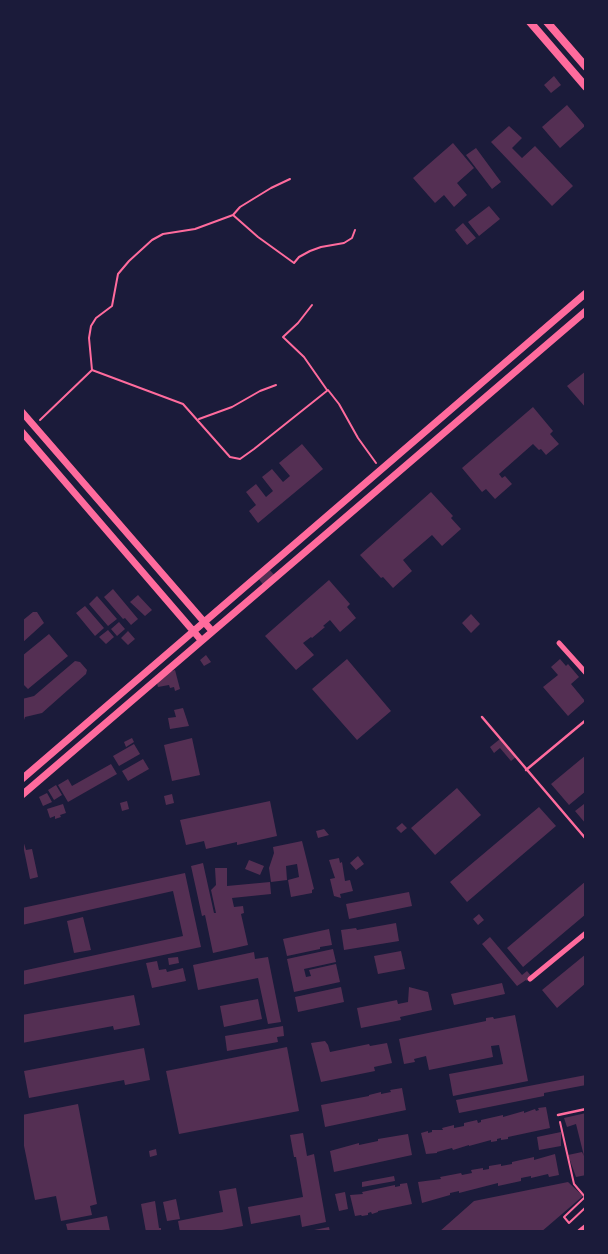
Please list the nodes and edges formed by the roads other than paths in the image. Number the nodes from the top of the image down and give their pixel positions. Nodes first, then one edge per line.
1 (530, 22) edge
2 (547, 22) edge
3 (586, 67) edge
4 (586, 87) edge
5 (586, 293) edge
6 (586, 311) edge
7 (22, 412) edge
8 (22, 432) edge
9 (204, 622) junction
10 (212, 631) junction
11 (194, 632) junction
12 (201, 640) junction
13 (559, 643) dead end
14 (586, 673) edge
15 (482, 718) dead end
16 (586, 720) edge
17 (526, 770) junction
18 (22, 779) edge
19 (22, 795) edge
20 (586, 839) edge
21 (586, 933) edge
22 (530, 979) dead end
23 (586, 1109) edge
24 (558, 1115) road end
25 (586, 1228) edge
26 (581, 1232) edge

1 - 4 main road
2 - 3 main road
5 - 9 street
6 - 10 street
7 - 9 street
8 - 11 street
9 - 10 street
9 - 11 street
10 - 12 street
11 - 12 street
11 - 18 street
12 - 19 street
13 - 14 street
15 - 17 lane
16 - 17 lane
17 - 20 lane
21 - 22 street
23 - 24 lane
25 - 26 main road

